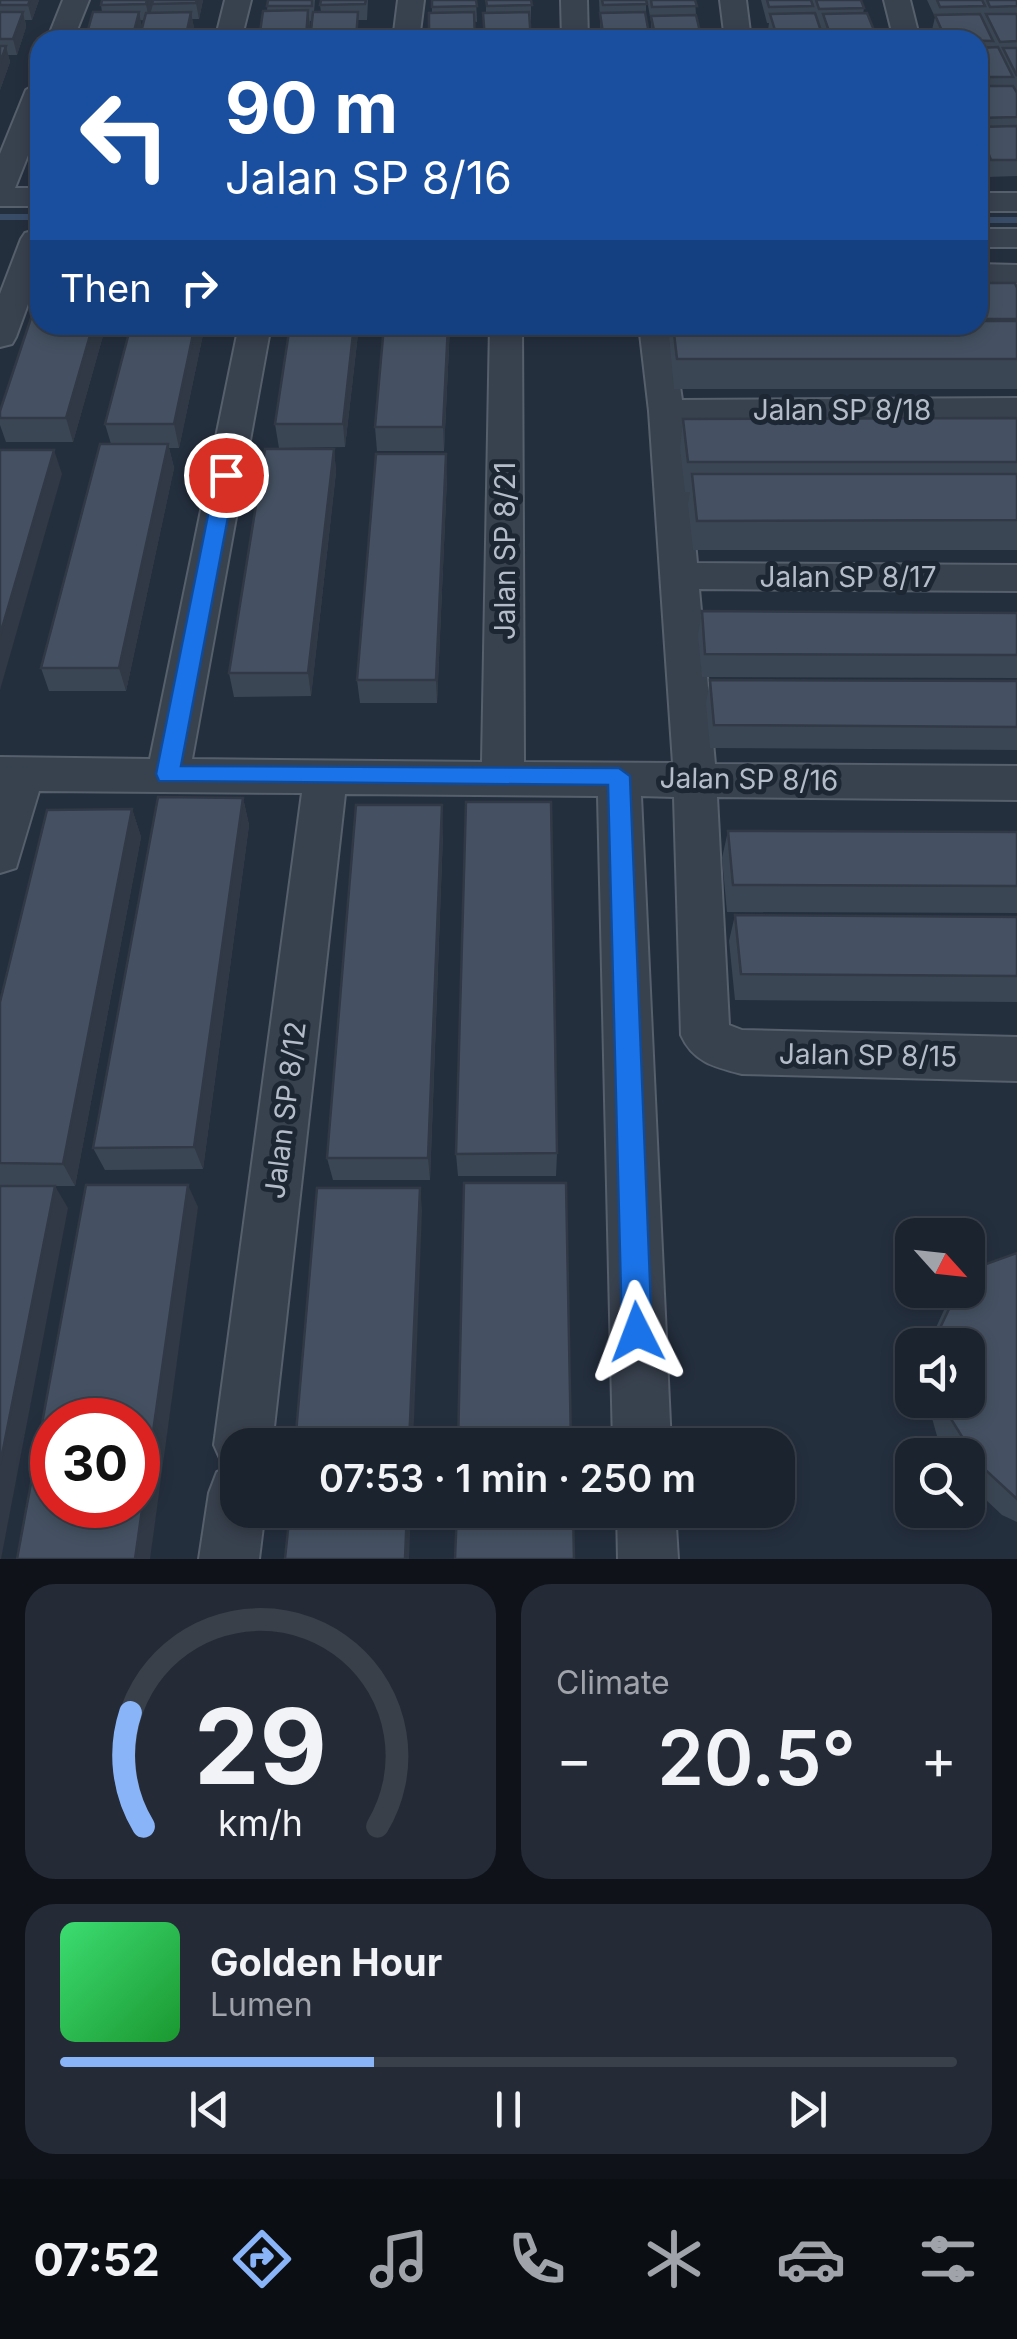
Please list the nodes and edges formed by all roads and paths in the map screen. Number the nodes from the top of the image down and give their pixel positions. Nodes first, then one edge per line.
1 (76, 0) edge
2 (238, 0) edge
3 (411, 0) edge
4 (574, 0) edge
5 (733, 0) edge
6 (897, 0) edge
7 (64, 30) edge
8 (230, 30) edge
9 (407, 30) edge
10 (575, 30) edge
11 (737, 30) edge
12 (904, 30) edge
13 (30, 116) edge
14 (0, 194) edge
15 (30, 196) edge
16 (988, 202) edge
17 (1017, 202) edge
18 (0, 238) edge
19 (988, 238) edge
20 (1017, 238) edge
21 (30, 239) edge
22 (30, 260) edge
23 (988, 274) edge
24 (1017, 274) edge
25 (253, 335) edge
26 (506, 335) edge
27 (656, 335) edge
28 (0, 338) edge
29 (1017, 409) edge
30 (666, 411) junction
31 (680, 576) junction
32 (1017, 578) edge
33 (11, 774) edge
34 (168, 774) junction
35 (326, 776) junction
36 (503, 776) junction
37 (619, 776) junction
38 (696, 778) junction
39 (1017, 783) edge
40 (0, 855) edge
41 (1017, 1058) edge
42 (246, 1428) edge
43 (641, 1428) edge
44 (234, 1528) edge
45 (647, 1528) edge
46 (230, 1559) edge
47 (648, 1559) edge

1 - 7 street
2 - 8 street
3 - 9 street
4 - 10 street
5 - 11 street
6 - 12 street
13 - 14 street
14 - 15 street
16 - 17 street
18 - 21 street
19 - 20 street
22 - 28 street
23 - 24 street
25 - 34 street
26 - 36 street, Jalan SP 8/21
27 - 30 street
29 - 30 street, Jalan SP 8/18
30 - 31 street
31 - 32 street, Jalan SP 8/17
31 - 38 street
33 - 34 street, Jalan SP 8/16
33 - 40 street
34 - 35 street, Jalan SP 8/16
35 - 36 street, Jalan SP 8/16
35 - 42 street, Jalan SP 8/12
36 - 37 street, Jalan SP 8/16
37 - 38 street, Jalan SP 8/16
37 - 43 street
38 - 39 street, Jalan SP 8/16
38 - 41 street, Jalan SP 8/15
44 - 46 street
45 - 47 street

